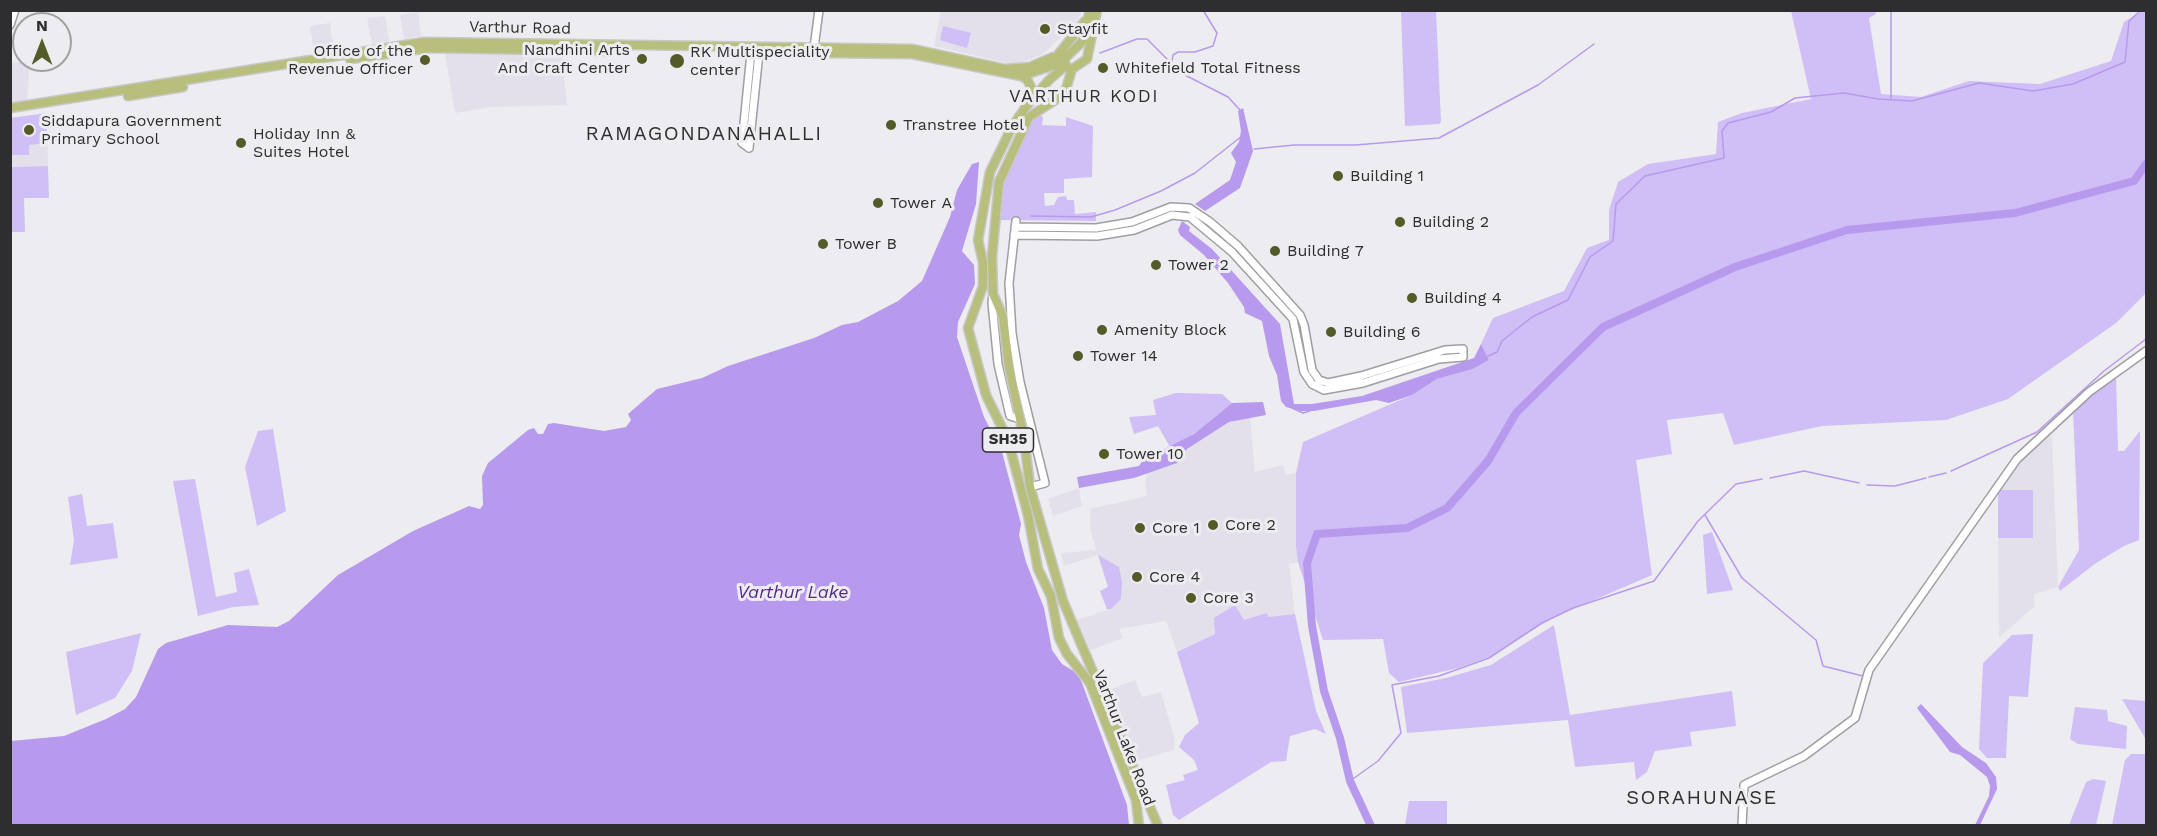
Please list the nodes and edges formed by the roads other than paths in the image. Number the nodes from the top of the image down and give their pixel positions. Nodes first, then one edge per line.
1 (15, 10) edge
2 (819, 10) edge
3 (1097, 10) edge
4 (1088, 15) edge
5 (10, 25) edge
6 (814, 48) junction
7 (679, 50) junction
8 (755, 53) junction
9 (1067, 62) junction
10 (1021, 76) junction
11 (1035, 96) junction
12 (10, 108) edge
13 (10, 114) edge
14 (1026, 115) junction
15 (1199, 219) junction
16 (1091, 233) junction
17 (1014, 235) junction
18 (993, 294) junction
19 (1006, 316) junction
20 (2146, 351) edge
21 (1463, 353) dead end
22 (1020, 419) junction
23 (1030, 487) junction
24 (1140, 825) edge
25 (1158, 825) edge
26 (1742, 825) edge

1 - 5 street
2 - 6 street
3 - 9 main road, SH35
4 - 9 main road, SH35
6 - 7 main road, Varthur Road
6 - 9 main road, Varthur Road
7 - 8 main road, Varthur Road
7 - 12 main road, Varthur Road
7 - 13 main road, Varthur Road
8 - 8 street
8 - 10 main road, Varthur Road
9 - 10 main road, Varthur Road
9 - 11 main road, Varthur Lake Road / SH35
9 - 14 main road, Varthur Lake Road / SH35
10 - 11 main road
11 - 14 main road, Varthur Lake Road / SH35
14 - 18 main road, Varthur Lake Road / SH35
14 - 24 main road, Varthur Lake Road / SH35
15 - 16 street
15 - 16 street
15 - 21 street
16 - 17 street
16 - 17 street
17 - 19 street
18 - 19 main road, Varthur Lake Road / SH35
18 - 22 street, Varthur Lake Road / SH35
19 - 22 main road, Varthur Lake Road / SH35
19 - 23 street
20 - 26 street
22 - 23 main road, Varthur Lake Road / SH35
23 - 25 main road, Varthur Lake Road / SH35

